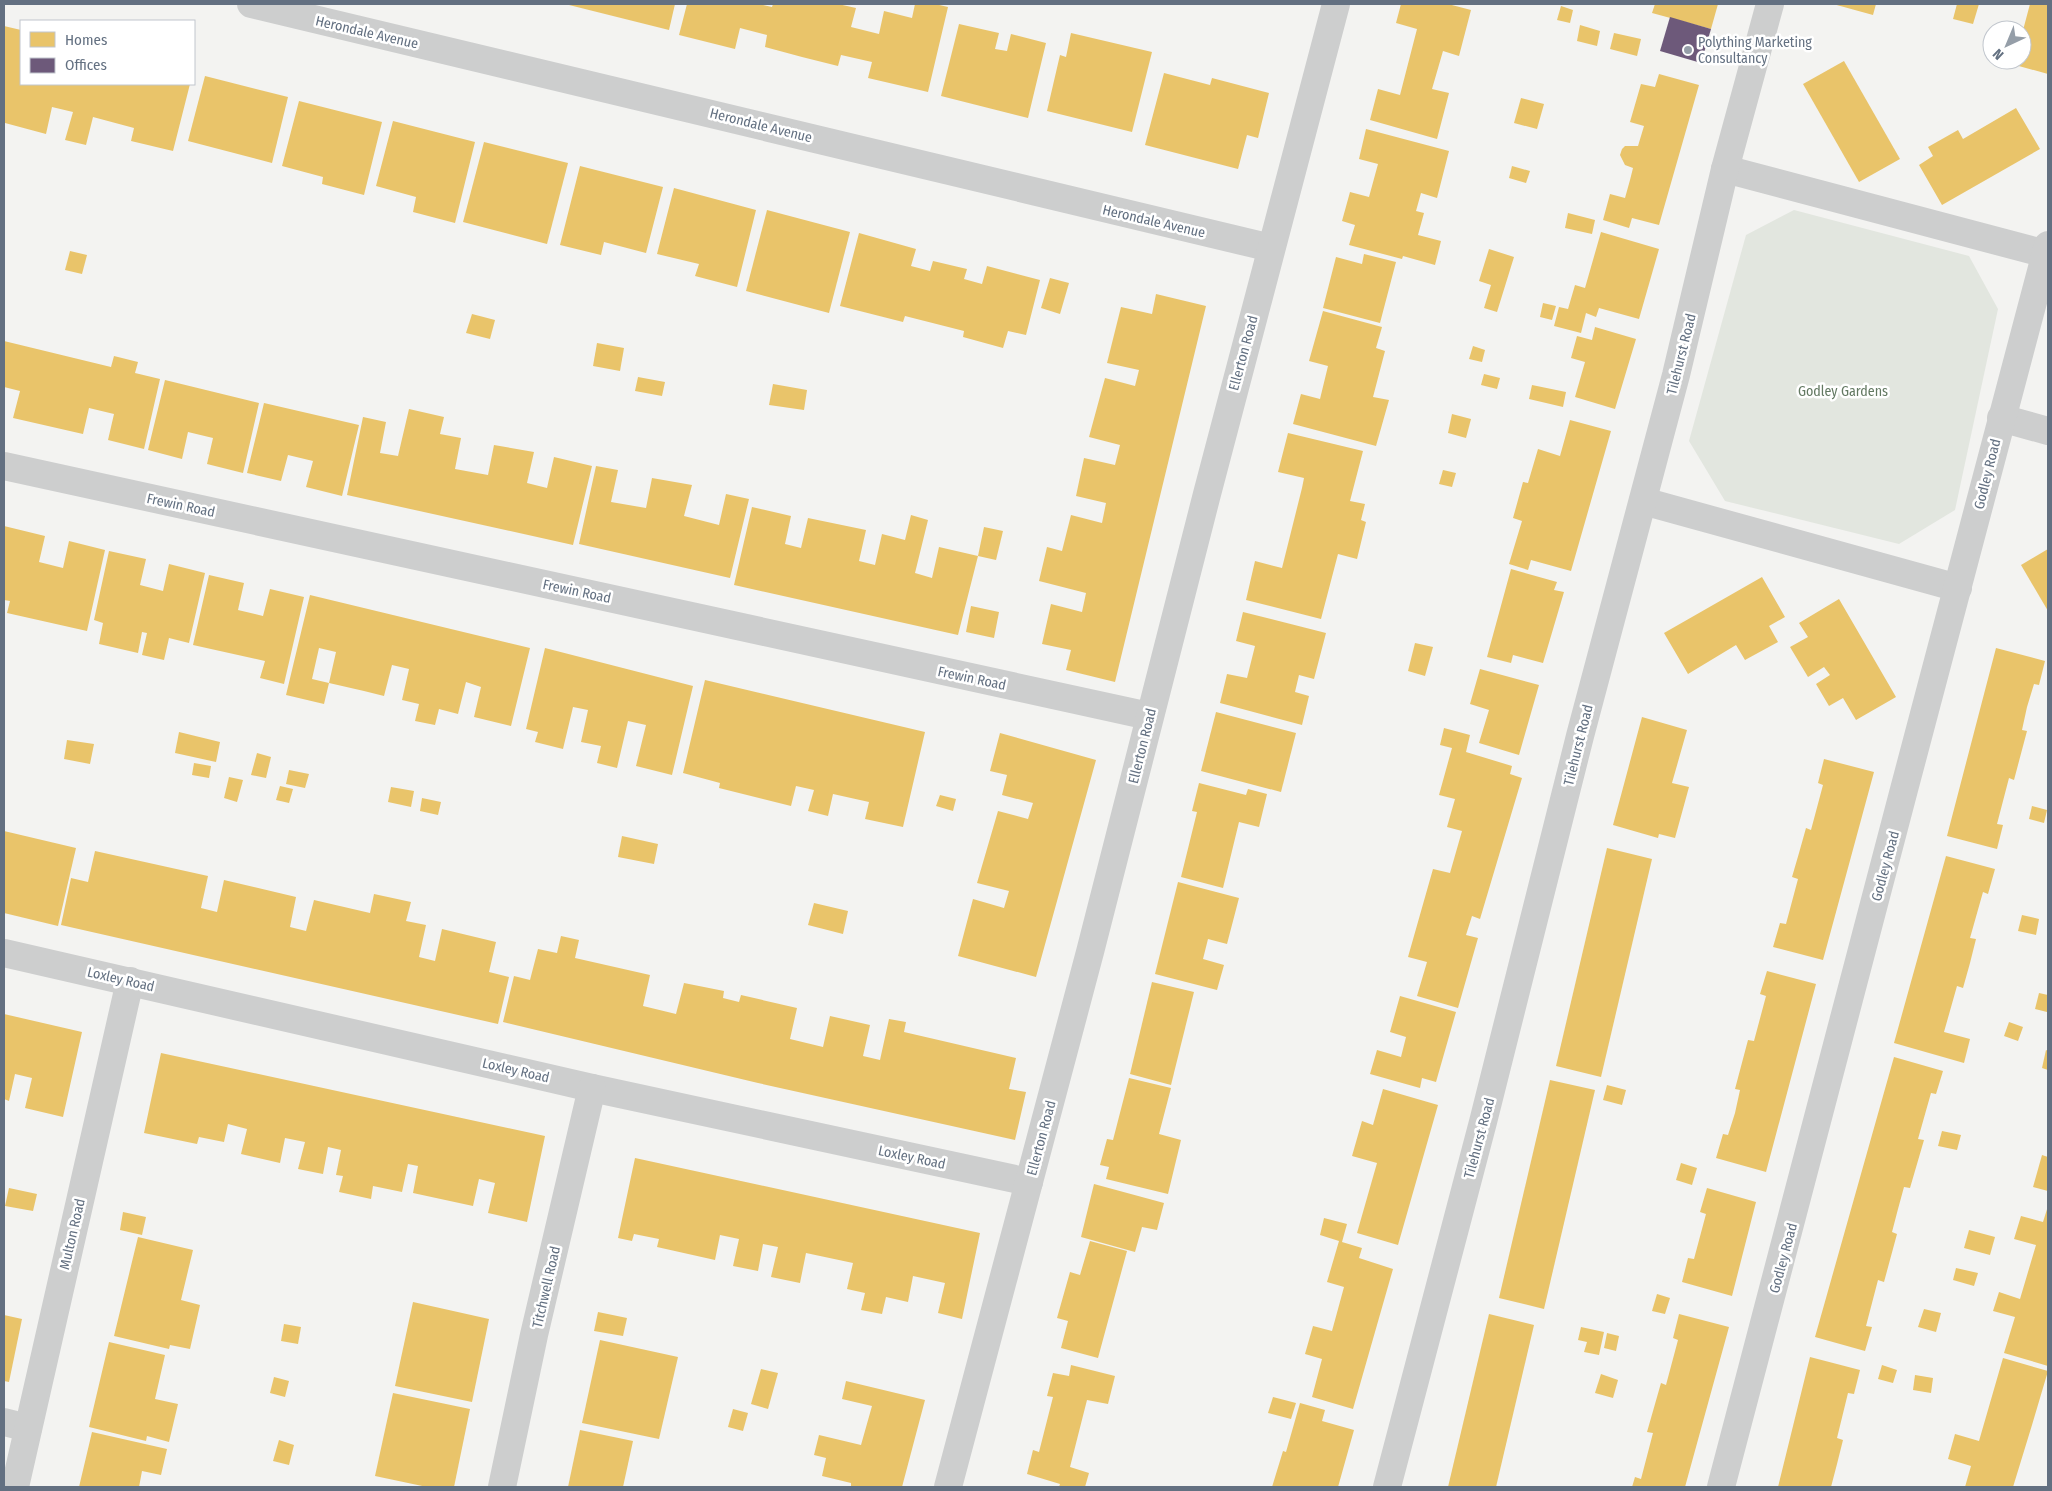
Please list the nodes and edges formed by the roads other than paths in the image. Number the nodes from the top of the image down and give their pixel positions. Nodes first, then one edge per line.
1 (251, 4) edge
2 (1336, 4) edge
3 (1770, 4) edge
4 (1725, 169) junction
5 (1271, 248) junction
6 (2047, 250) edge
7 (2001, 418) junction
8 (2048, 431) edge
9 (4, 466) edge
10 (1643, 501) junction
11 (1958, 588) junction
12 (1149, 716) junction
13 (4, 953) edge
14 (130, 981) junction
15 (592, 1088) junction
16 (1029, 1182) junction
17 (16, 1425) edge
18 (15, 1487) edge
19 (502, 1487) edge
20 (948, 1487) edge
21 (1387, 1487) edge
22 (1722, 1487) edge

1 - 5 street, Herondale Avenue
2 - 5 street, Ellerton Road
3 - 4 street, Tilehurst Road
4 - 6 street
4 - 10 street, Tilehurst Road
5 - 12 street, Ellerton Road
6 - 7 street, Godley Road
7 - 8 street
7 - 11 street, Godley Road
9 - 12 street, Frewin Road
10 - 11 street
10 - 21 street, Tilehurst Road
11 - 22 street, Godley Road
12 - 16 street, Ellerton Road
13 - 14 street, Loxley Road
14 - 15 street, Loxley Road
14 - 17 street, Multon Road
15 - 16 street, Loxley Road
15 - 19 street, Titchwell Road
16 - 20 street, Ellerton Road
17 - 18 street, Multon Road

